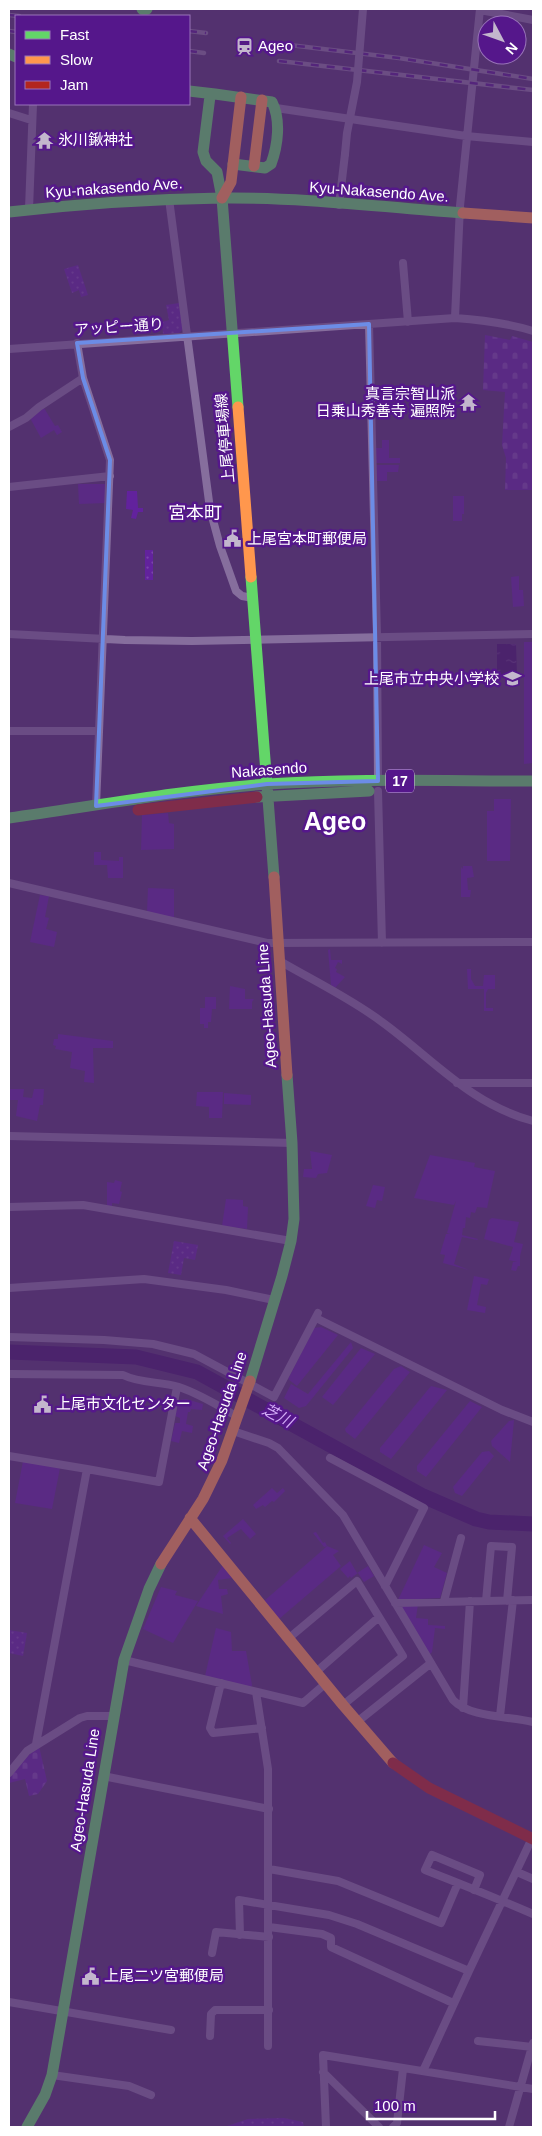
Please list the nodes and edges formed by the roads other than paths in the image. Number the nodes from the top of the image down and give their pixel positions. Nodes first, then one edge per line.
1 (142, 9) edge
2 (147, 9) edge
3 (363, 9) edge
4 (480, 10) edge
5 (533, 20) edge
6 (190, 91) edge
7 (215, 94) junction
8 (241, 97) junction
9 (262, 100) junction
10 (33, 105) edge
11 (276, 108) junction
12 (9, 113) edge
13 (32, 120) junction
14 (466, 136) junction
15 (533, 142) edge
16 (233, 164) junction
17 (254, 166) junction
18 (169, 198) junction
19 (222, 198) junction
20 (340, 205) junction
21 (29, 209) junction
22 (9, 212) edge
23 (460, 213) junction
24 (533, 218) edge
25 (402, 263) dead end
26 (455, 318) junction
27 (408, 322) junction
28 (369, 324) junction
29 (533, 331) edge
30 (231, 333) junction
31 (187, 336) junction
32 (77, 343) junction
33 (9, 349) edge
34 (83, 378) junction
35 (9, 427) edge
36 (110, 476) junction
37 (9, 487) edge
38 (253, 598) junction
39 (9, 634) edge
40 (533, 634) edge
41 (377, 636) junction
42 (103, 639) junction
43 (256, 641) junction
44 (9, 731) edge
45 (97, 731) junction
46 (533, 780) edge
47 (378, 786) junction
48 (268, 790) junction
49 (533, 790) edge
50 (96, 806) junction
51 (9, 818) edge
52 (9, 829) edge
53 (9, 882) edge
54 (533, 942) edge
55 (277, 943) junction
56 (382, 943) junction
57 (278, 960) junction
58 (533, 1082) edge
59 (457, 1083) junction
60 (533, 1121) edge
61 (9, 1136) edge
62 (292, 1143) junction
63 (9, 1207) edge
64 (291, 1242) junction
65 (9, 1288) edge
66 (274, 1300) junction
67 (9, 1338) edge
68 (9, 1374) edge
69 (248, 1386) junction
70 (177, 1387) junction
71 (238, 1417) junction
72 (533, 1422) edge
73 (233, 1431) junction
74 (9, 1456) edge
75 (330, 1458) dead end
76 (87, 1469) junction
77 (190, 1518) junction
78 (461, 1538) dead end
79 (385, 1586) junction
80 (533, 1600) edge
81 (444, 1601) junction
82 (470, 1601) junction
83 (486, 1601) junction
84 (510, 1601) junction
85 (395, 1603) junction
86 (379, 1617) junction
87 (289, 1638) junction
88 (124, 1660) junction
89 (431, 1663) junction
90 (316, 1672) junction
91 (221, 1683) junction
92 (325, 1684) junction
93 (256, 1692) junction
94 (343, 1705) junction
95 (463, 1708) junction
96 (113, 1716) junction
97 (500, 1716) junction
98 (357, 1722) junction
99 (533, 1722) edge
100 (262, 1728) junction
101 (36, 1744) junction
102 (9, 1773) edge
103 (103, 1776) junction
104 (269, 1809) junction
105 (533, 1838) edge
106 (269, 1869) junction
107 (517, 1872) junction
108 (533, 1879) edge
109 (458, 1883) junction
110 (474, 1890) junction
111 (503, 1901) junction
112 (270, 1904) junction
113 (533, 1914) edge
114 (269, 1927) junction
115 (240, 1935) junction
116 (269, 1937) junction
117 (212, 1954) dead end
118 (469, 1971) junction
119 (9, 2002) edge
120 (453, 2003) junction
121 (269, 2010) junction
122 (62, 2012) junction
123 (171, 2030) dead end
124 (210, 2036) dead end
125 (478, 2041) dead end
126 (533, 2045) edge
127 (268, 2046) dead end
128 (403, 2068) junction
129 (423, 2071) junction
130 (323, 2072) junction
131 (52, 2075) junction
132 (521, 2086) junction
133 (533, 2089) edge
134 (152, 2096) dead end
135 (27, 2127) edge
136 (326, 2127) edge
137 (379, 2127) edge
138 (392, 2127) edge
139 (509, 2127) edge

1 - 2 main road
3 - 20 street, bridge
4 - 5 street
4 - 14 street
6 - 7 main road
7 - 8 main road
7 - 19 main road, 上尾停車場線
8 - 9 main road
8 - 16 main road
9 - 11 main road
9 - 17 main road
10 - 13 street
11 - 14 street
11 - 17 main road
12 - 13 street
13 - 21 street
14 - 15 street
14 - 23 street
16 - 17 main road
16 - 19 main road
18 - 19 main road, Kyu-nakasendo Ave.
18 - 21 main road, Kyu-nakasendo Ave.
18 - 31 street
19 - 20 main road, Kyu-Nakasendo Ave.
19 - 30 main road, 上尾停車場線
20 - 23 main road, Kyu-Nakasendo Ave.
21 - 22 main road, Kyu-nakasendo Ave.
23 - 24 main road, Kyu-Nakasendo Ave.
23 - 26 street
25 - 27 street
26 - 27 street, アッピー通り
26 - 29 street, アッピー通り
27 - 28 street, アッピー通り
28 - 30 street, アッピー通り
28 - 41 street
30 - 31 street, アッピー通り
30 - 38 main road, 上尾停車場線
31 - 32 street, アッピー通り
31 - 38 street
32 - 33 street, アッピー通り
32 - 34 street
34 - 35 street
34 - 36 street
36 - 37 street
36 - 42 street
38 - 43 main road, 上尾停車場線
39 - 42 street
40 - 41 street
41 - 43 street
41 - 47 street
42 - 43 street
42 - 45 street
43 - 48 main road, 上尾停車場線
44 - 45 street
45 - 50 street
46 - 47 main road, Nakasendo / 17
47 - 48 main road, Nakasendo / 17
47 - 49 main road, Nakasendo / 17
47 - 56 street
48 - 50 main road, Nakasendo / 17
48 - 52 main road, Nakasendo / 17
48 - 55 main road, Ageo-Hasuda Line
50 - 51 main road, Nakasendo / 17
53 - 55 street
54 - 56 street
55 - 56 street
55 - 57 main road, Ageo-Hasuda Line
57 - 59 street
57 - 62 main road, Ageo-Hasuda Line
58 - 59 street
59 - 60 street
61 - 62 street
62 - 64 main road, Ageo-Hasuda Line
63 - 64 street
64 - 66 main road, Ageo-Hasuda Line
65 - 66 street
66 - 69 main road, Ageo-Hasuda Line
67 - 69 street
68 - 70 street
69 - 71 main road, Ageo-Hasuda Line
69 - 72 street
70 - 71 street
70 - 76 street
71 - 73 main road, Ageo-Hasuda Line
73 - 77 main road, Ageo-Hasuda Line
73 - 79 street
74 - 76 street
75 - 79 street
76 - 101 street
77 - 87 main road
77 - 88 main road, Ageo-Hasuda Line
78 - 81 street
79 - 85 street
80 - 84 street
81 - 82 street
81 - 85 street
82 - 83 street
82 - 95 street
83 - 84 street
83 - 84 street
84 - 97 street
85 - 89 street
86 - 87 street
86 - 90 street
86 - 94 street
87 - 90 main road
88 - 91 street
88 - 96 main road, Ageo-Hasuda Line
89 - 95 street
89 - 98 street
90 - 92 main road
91 - 93 street
91 - 100 street
92 - 93 street
92 - 94 main road
93 - 100 street
94 - 98 main road
95 - 97 street
96 - 101 street
96 - 103 main road, Ageo-Hasuda Line
97 - 99 street
98 - 105 main road
100 - 104 street
101 - 102 street
103 - 104 street
103 - 122 main road, Ageo-Hasuda Line
104 - 106 street
105 - 107 street
106 - 109 street
106 - 112 street
107 - 108 street
107 - 111 street
109 - 110 street
109 - 110 street
110 - 111 street
111 - 113 street
111 - 118 street
112 - 114 street
112 - 115 street
112 - 118 street
114 - 116 street
114 - 120 street
115 - 116 street
115 - 117 street
116 - 121 street
118 - 120 street
119 - 122 street
120 - 129 street
121 - 124 street
121 - 127 street
122 - 123 street
122 - 131 main road, Ageo-Hasuda Line
125 - 126 street
126 - 132 street
128 - 129 street
128 - 130 street
128 - 138 street
129 - 132 street
130 - 136 street
130 - 137 street
131 - 134 street
131 - 135 main road, Ageo-Hasuda Line
132 - 133 street
132 - 139 street

